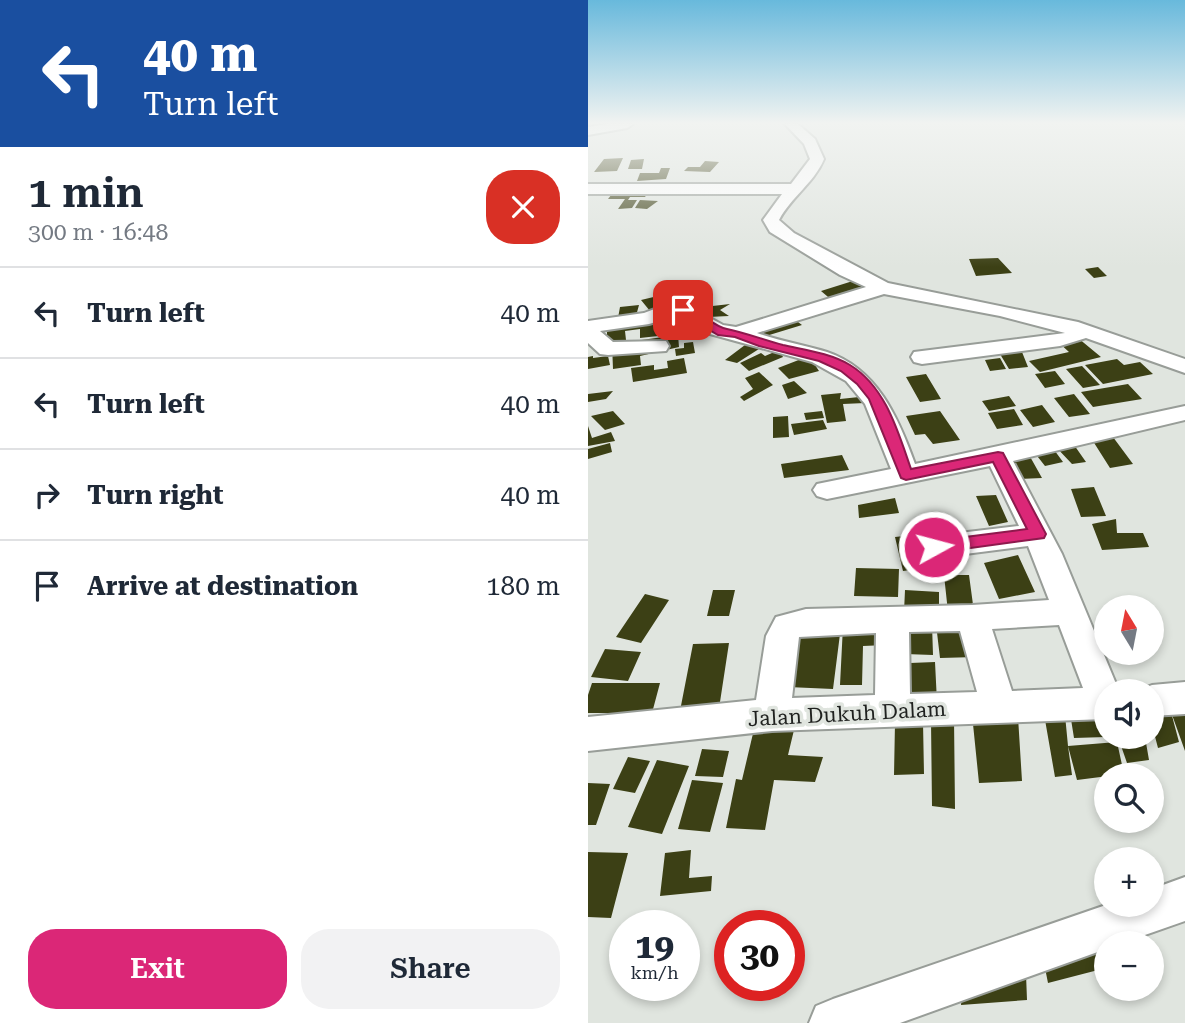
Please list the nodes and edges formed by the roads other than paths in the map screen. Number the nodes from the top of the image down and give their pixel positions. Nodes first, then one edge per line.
1 (810, 172) edge
2 (794, 189) junction
3 (592, 193) edge
4 (883, 288) junction
5 (1071, 326) junction
6 (588, 329) edge
7 (737, 333) junction
8 (658, 346) dead end
9 (922, 357) dead end
10 (1185, 366) edge
11 (1185, 413) edge
12 (998, 456) junction
13 (906, 475) junction
14 (827, 490) dead end
15 (1038, 534) junction
16 (934, 547) dead end
17 (1070, 611) junction
18 (972, 618) junction
19 (892, 619) junction
20 (1096, 679) edge
21 (1185, 698) edge
22 (1164, 700) edge
23 (1094, 704) edge
24 (999, 707) junction
25 (893, 711) junction
26 (772, 715) junction
27 (588, 734) edge
28 (1185, 899) edge
29 (833, 1023) edge

1 - 2 street
2 - 3 street
2 - 4 street
4 - 5 street
4 - 7 street
5 - 9 street
5 - 10 street
6 - 7 street
6 - 8 street
7 - 13 street
11 - 12 street
12 - 13 street
12 - 15 street
13 - 14 street
15 - 16 street
15 - 17 street
17 - 18 street
17 - 20 street
18 - 19 street
18 - 24 street
19 - 25 street
19 - 26 street
21 - 22 street
23 - 24 street, Jalan Dukuh Dalam
24 - 25 street, Jalan Dukuh Dalam
25 - 26 street, Jalan Dukuh Dalam
26 - 27 street, Jalan Dukuh Dalam
28 - 29 street

